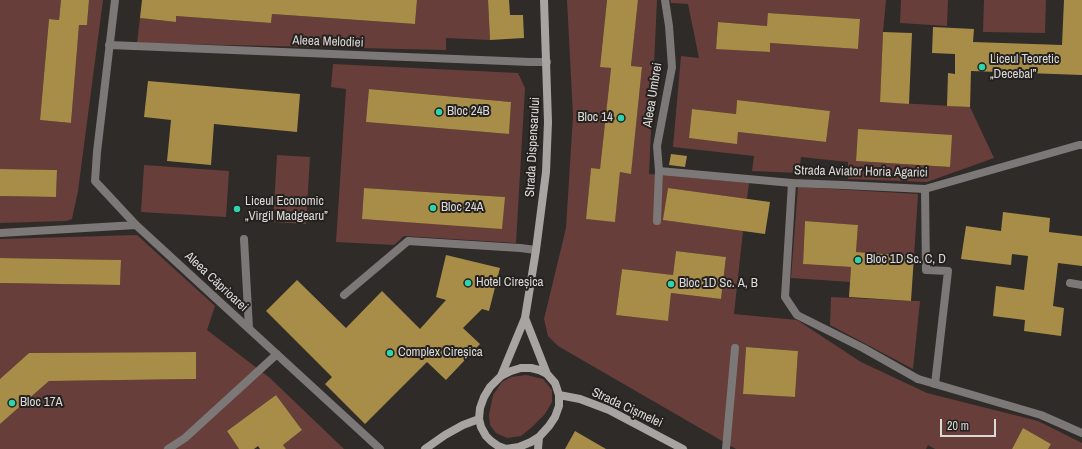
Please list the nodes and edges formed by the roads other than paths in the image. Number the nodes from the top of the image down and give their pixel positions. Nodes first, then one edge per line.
1 (114, 0) edge
2 (544, 0) edge
3 (664, 0) edge
4 (109, 45) junction
5 (547, 62) junction
6 (1082, 145) edge
7 (659, 171) junction
8 (792, 183) junction
9 (925, 189) junction
10 (657, 222) dead end
11 (136, 225) junction
12 (0, 233) edge
13 (244, 239) dead end
14 (536, 250) junction
15 (1070, 283) dead end
16 (1082, 285) edge
17 (344, 295) dead end
18 (525, 318) junction
19 (249, 328) junction
20 (735, 348) dead end
21 (277, 354) junction
22 (547, 374) junction
23 (501, 376) junction
24 (935, 384) junction
25 (560, 395) junction
26 (479, 419) junction
27 (1082, 432) edge
28 (539, 437) junction
29 (168, 449) edge
30 (380, 449) edge
31 (425, 449) edge
32 (506, 449) edge
33 (538, 449) edge
34 (683, 449) edge
35 (726, 449) edge

1 - 4 street, Aleea Căprioarei
2 - 5 street, Strada Dispensarului
3 - 7 street, Aleea Umbrei
4 - 5 street, Aleea Melodiei
4 - 11 street, Aleea Căprioarei
5 - 14 street, Strada Dispensarului
6 - 9 street, Strada Aviator Horia Agarici
7 - 8 street, Strada Aviator Horia Agarici
7 - 10 street, Aleea Umbrei
8 - 9 street, Strada Aviator Horia Agarici
8 - 24 street
9 - 24 street
11 - 12 street
11 - 19 street, Aleea Căprioarei
13 - 19 street
14 - 17 street
14 - 18 street, Strada Dispensarului
15 - 16 street
18 - 22 street
18 - 23 street, Strada Dispensarului
19 - 21 street, Aleea Căprioarei
20 - 35 street
21 - 29 street
21 - 30 street, Aleea Căprioarei
22 - 23 street, Strada Dispensarului
22 - 25 street
23 - 26 street, Strada Dispensarului
24 - 27 street
25 - 28 street
25 - 34 street, Strada Cișmelei
26 - 31 street
26 - 32 street
28 - 32 street
28 - 33 street

